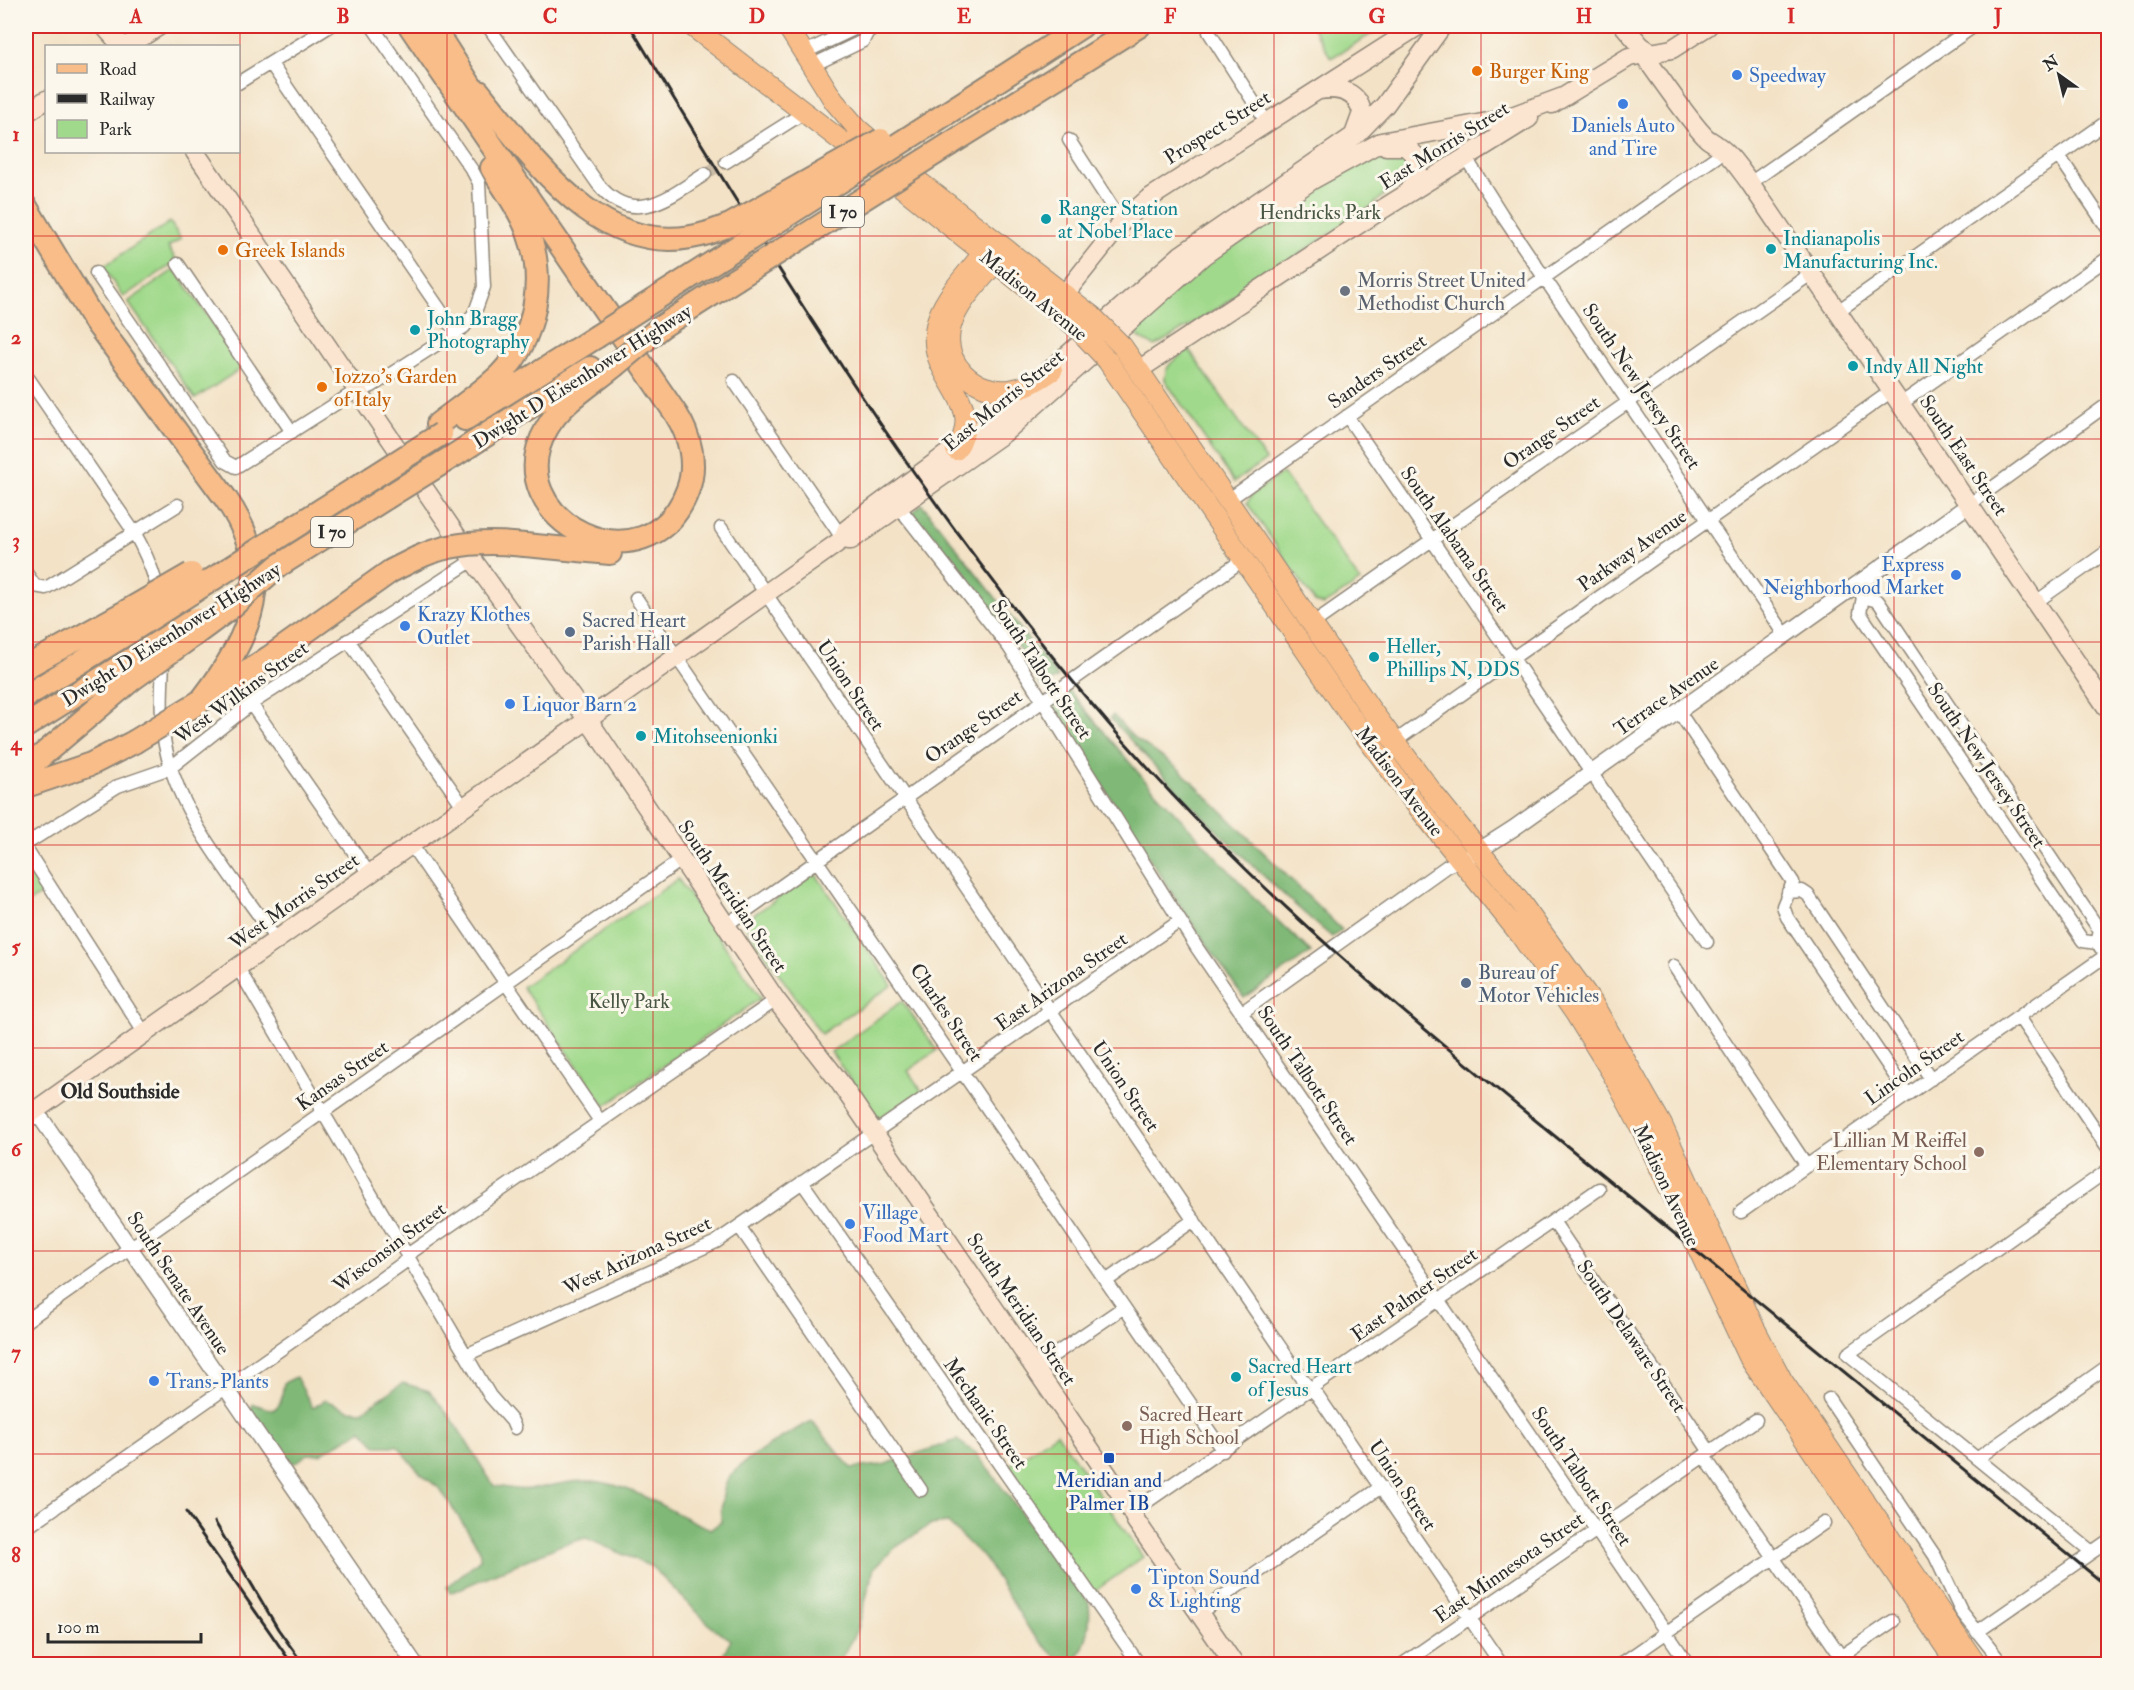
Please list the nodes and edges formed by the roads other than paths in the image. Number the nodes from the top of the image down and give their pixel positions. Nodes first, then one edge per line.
1 (104, 26) edge
2 (159, 26) edge
3 (330, 26) edge
4 (372, 26) edge
5 (488, 26) edge
6 (692, 26) edge
7 (788, 26) edge
8 (882, 26) edge
9 (1082, 26) edge
10 (1138, 26) edge
11 (1414, 26) edge
12 (1442, 26) edge
13 (1624, 26) edge
14 (1708, 26) edge
15 (1974, 26) edge
16 (420, 30) edge
17 (1209, 32) dead end
18 (121, 45) edge
19 (129, 45) edge
20 (1647, 51) junction
21 (809, 59) junction
22 (271, 64) junction
23 (462, 70) junction
24 (240, 82) edge
25 (1319, 90) junction
26 (1563, 97) junction
27 (45, 101) edge
28 (805, 112) junction
29 (26, 113) edge
30 (2109, 121) edge
31 (922, 123) junction
32 (1267, 123) junction
33 (1350, 139) junction
34 (1069, 140) dead end
35 (1720, 146) junction
36 (196, 153) edge
37 (2059, 156) junction
38 (1347, 158) junction
39 (1466, 158) junction
40 (726, 162) tunnel mouth
41 (705, 174) tunnel mouth
42 (1750, 183) junction
43 (1404, 196) junction
44 (26, 207) edge
45 (1122, 222) junction
46 (2109, 229) edge
47 (989, 257) junction
48 (2109, 258) edge
49 (178, 264) dead end
50 (96, 273) dead end
51 (1812, 273) junction
52 (1544, 277) junction
53 (1064, 295) junction
54 (1838, 311) junction
55 (1085, 322) junction
56 (456, 333) junction
57 (611, 361) junction
58 (1140, 369) junction
59 (1052, 370) junction
60 (26, 375) edge
61 (734, 381) dead end
62 (359, 391) junction
63 (1897, 397) junction
64 (1629, 401) junction
65 (2109, 404) edge
66 (1347, 416) junction
67 (440, 429) junction
68 (292, 432) junction
69 (956, 450) junction
70 (1228, 500) junction
71 (1970, 504) junction
72 (178, 505) dead end
73 (899, 507) junction
74 (1710, 520) junction
75 (720, 528) dead end
76 (134, 532) junction
77 (843, 539) junction
78 (1433, 539) junction
79 (2109, 551) edge
80 (1244, 559) junction
81 (473, 560) junction
82 (26, 573) edge
83 (1860, 592) junction
84 (765, 594) junction
85 (636, 598) dead end
86 (2036, 602) junction
87 (129, 621) junction
88 (1312, 624) junction
89 (1786, 636) junction
90 (348, 640) junction
91 (677, 657) junction
92 (1514, 658) junction
93 (26, 667) edge
94 (131, 669) junction
95 (26, 696) edge
96 (201, 700) junction
97 (1042, 701) junction
98 (251, 704) junction
99 (2109, 709) edge
100 (1679, 712) junction
101 (588, 720) junction
102 (26, 726) edge
103 (1394, 742) junction
104 (170, 768) junction
105 (26, 769) edge
106 (1591, 774) junction
107 (26, 786) edge
108 (905, 798) junction
109 (465, 809) junction
110 (412, 846) junction
111 (26, 847) edge
112 (1479, 851) junction
113 (681, 860) junction
114 (818, 860) junction
115 (1461, 860) junction
116 (370, 875) junction
117 (1788, 892) junction
118 (1180, 921) junction
119 (726, 925) junction
120 (277, 941) junction
121 (1707, 942) dead end
122 (2097, 943) junction
123 (2107, 954) edge
124 (1674, 966) dead end
125 (238, 968) junction
126 (507, 983) junction
127 (776, 1000) junction
128 (1051, 1011) junction
129 (1241, 1013) junction
130 (2019, 1017) junction
131 (145, 1034) junction
132 (964, 1072) junction
133 (1931, 1079) junction
134 (1908, 1095) junction
135 (28, 1112) edge
136 (323, 1112) junction
137 (600, 1121) junction
138 (875, 1133) junction
139 (2109, 1148) edge
140 (1807, 1166) junction
141 (2109, 1170) edge
142 (802, 1182) junction
143 (1599, 1189) dead end
144 (1741, 1212) dead end
145 (1194, 1220) junction
146 (1553, 1221) junction
147 (739, 1226) junction
148 (129, 1248) junction
149 (408, 1256) junction
150 (1106, 1281) junction
151 (1439, 1301) junction
152 (1124, 1307) junction
153 (26, 1321) edge
154 (466, 1355) junction
155 (2109, 1366) edge
156 (1035, 1368) junction
157 (226, 1389) junction
158 (1312, 1389) junction
159 (1829, 1399) dead end
160 (1756, 1420) dead end
161 (515, 1428) dead end
162 (1223, 1451) junction
163 (1707, 1454) junction
164 (1978, 1458) junction
165 (1381, 1487) junction
166 (921, 1490) dead end
167 (1132, 1512) junction
168 (1824, 1523) dead end
169 (26, 1528) edge
170 (1596, 1531) junction
171 (2109, 1540) edge
172 (2092, 1552) junction
173 (1773, 1558) junction
174 (1199, 1613) junction
175 (1470, 1618) junction
176 (1893, 1621) dead end
177 (1977, 1632) junction
178 (1666, 1633) junction
179 (1844, 1661) edge
180 (415, 1665) edge
181 (1139, 1665) edge
182 (1234, 1665) edge
183 (1403, 1665) edge
184 (1501, 1665) edge
185 (1621, 1665) edge
186 (1688, 1665) edge
187 (1830, 1665) edge
188 (1957, 1665) edge
189 (1976, 1665) edge
190 (2003, 1665) edge

1 - 18 main road
2 - 19 main road
3 - 22 street
4 - 56 street
5 - 41 street
6 - 28 main road, Madison Avenue
7 - 21 main road
8 - 21 street
9 - 31 highway, Dwight D Eisenhower Highway / I 70
10 - 57 highway, Dwight D Eisenhower Highway / I 70, bridge
11 - 25 main road, Prospect Street
12 - 33 main road, East Morris Street
13 - 20 main road, South East Street
14 - 20 main road, East Morris Street
15 - 42 street
16 - 23 highway
16 - 57 highway
16 - 67 highway
17 - 32 street
20 - 26 main road, East Morris Street
20 - 35 main road, South East Street
21 - 53 main road, Madison Avenue
22 - 24 street
22 - 56 street
23 - 31 highway, bridge
23 - 96 highway, bridge
25 - 32 main road, Prospect Street
25 - 33 main road
26 - 38 main road, East Morris Street
26 - 39 main road, East Morris Street
27 - 29 main road
28 - 40 street
28 - 47 main road, Madison Avenue
30 - 37 street
31 - 67 highway, Dwight D Eisenhower Highway / I 70, bridge
32 - 45 main road, Prospect Street
33 - 59 main road, East Morris Street
34 - 45 street
35 - 42 main road, South East Street
35 - 52 street, Sanders Street
36 - 62 main road, South Meridian Street
37 - 46 street
37 - 54 street
38 - 43 main road
38 - 73 main road, East Morris Street
39 - 43 main road, East Morris Street
39 - 52 street, South New Jersey Street
42 - 51 main road, South East Street
43 - 58 main road, East Morris Street
44 - 96 highway
45 - 53 main road, Prospect Street
47 - 55 main road, Madison Avenue
47 - 59 main road
47 - 69 main road
48 - 63 street, Parkway Avenue
49 - 68 street
50 - 68 street
51 - 54 main road, South East Street
51 - 64 street, Orange Street
52 - 64 street, South New Jersey Street
52 - 66 street, Sanders Street
53 - 55 main road, Madison Avenue
54 - 63 main road, South East Street
55 - 58 main road, Madison Avenue, bridge
55 - 80 main road, Madison Avenue, bridge
56 - 62 street
57 - 94 highway, Dwight D Eisenhower Highway / I 70, bridge
58 - 70 main road, Madison Avenue
59 - 69 main road, East Morris Street
60 - 76 street
61 - 77 street
62 - 68 street
62 - 81 main road, South Meridian Street
63 - 71 main road, South East Street
63 - 74 street, Parkway Avenue
64 - 74 street, South New Jersey Street
64 - 78 street, Orange Street
65 - 71 street, Terrace Avenue
66 - 70 street, Sanders Street
66 - 78 street, South Alabama Street
67 - 87 highway, Dwight D Eisenhower Highway / I 70, bridge
69 - 77 main road, East Morris Street
70 - 88 main road, Madison Avenue
71 - 83 street, Terrace Avenue
71 - 86 main road, South East Street
72 - 76 street
73 - 77 main road, East Morris Street
73 - 97 street, South Talbott Street
74 - 89 street, South New Jersey Street
74 - 92 street, Parkway Avenue
75 - 84 street, Union Street
76 - 82 street
76 - 104 street
77 - 84 main road, East Morris Street
78 - 88 street, Orange Street
78 - 92 street, South Alabama Street
79 - 86 street
80 - 97 street, Orange Street
80 - 115 main road, Madison Avenue
81 - 90 street, West Wilkins Street
81 - 101 main road, South Meridian Street
83 - 89 street, Terrace Avenue
83 - 122 street, South New Jersey Street
83 - 122 street, South New Jersey Street
84 - 91 main road, East Morris Street
84 - 108 street, Union Street
85 - 91 street, Charles Street
86 - 99 main road, South East Street
87 - 93 highway
87 - 95 highway, Dwight D Eisenhower Highway / I 70
88 - 103 main road, Madison Avenue
89 - 100 street, Terrace Avenue
90 - 98 street, West Wilkins Street
90 - 109 street
91 - 101 main road, East Morris Street
91 - 114 street, Charles Street
92 - 103 street, Parkway Avenue
92 - 106 street, South Alabama Street
94 - 102 highway, Dwight D Eisenhower Highway / I 70
94 - 105 highway
96 - 107 highway, bridge
97 - 108 street, Orange Street
97 - 118 street, South Talbott Street
98 - 104 street, West Wilkins Street
98 - 116 street
100 - 106 street, Terrace Avenue
100 - 117 street
101 - 109 main road, West Morris Street
101 - 113 main road, South Meridian Street
103 - 112 main road, Madison Avenue
104 - 111 street, West Wilkins Street
104 - 120 street
106 - 112 street, Terrace Avenue
106 - 121 street, South Alabama Street
108 - 114 street, Orange Street
108 - 128 street, Union Street
109 - 110 main road, West Morris Street
110 - 116 main road, West Morris Street
110 - 126 street
111 - 131 street
112 - 115 street, Terrace Avenue
112 - 189 main road, Madison Avenue
113 - 119 main road, South Meridian Street
113 - 126 street, Kansas Street
114 - 119 street, Orange Street
114 - 132 street, Charles Street
115 - 129 street, Terrace Avenue
115 - 188 main road, Madison Avenue
116 - 120 main road, West Morris Street
117 - 133 street
117 - 134 street
118 - 128 street, East Arizona Street
118 - 129 street, South Talbott Street
119 - 127 main road, South Meridian Street
120 - 125 main road, West Morris Street
122 - 123 street, South New Jersey Street
123 - 130 street, Lincoln Street
124 - 140 street
125 - 131 main road, West Morris Street
125 - 136 street
126 - 136 street, Kansas Street
126 - 137 street
127 - 137 street, Wisconsin Street
127 - 138 main road, South Meridian Street
128 - 132 street, East Arizona Street
128 - 145 street, Union Street
129 - 151 street, South Talbott Street
130 - 133 street, Lincoln Street
130 - 139 street
131 - 135 main road, West Morris Street
132 - 138 street, East Arizona Street
132 - 150 street, Charles Street
133 - 134 street, Lincoln Street
134 - 140 street, Lincoln Street
135 - 148 street, South Senate Avenue
136 - 148 street, Kansas Street
136 - 149 street
137 - 149 street, Wisconsin Street
138 - 142 street, West Arizona Street
138 - 156 main road, South Meridian Street
140 - 144 street, Lincoln Street
141 - 164 street
142 - 147 street, West Arizona Street
142 - 181 street, Mechanic Street
143 - 146 street, East Palmer Street
145 - 150 street
145 - 158 street, Union Street
146 - 151 street, East Palmer Street
146 - 163 street, South Delaware Street
147 - 154 street, West Arizona Street
147 - 166 street
148 - 153 street, Kansas Street
148 - 157 street, South Senate Avenue
149 - 154 street
149 - 157 street, Wisconsin Street
150 - 152 street, Charles Street
151 - 158 street, East Palmer Street
151 - 170 street, South Talbott Street
152 - 156 street
152 - 162 street, Charles Street
154 - 161 street
155 - 164 street
156 - 167 main road, South Meridian Street
157 - 169 street, Wisconsin Street
157 - 180 street, South Senate Avenue
158 - 162 street, East Palmer Street
158 - 165 street, Union Street
159 - 177 street
160 - 163 street, East Minnesota Street
162 - 167 street, East Palmer Street
163 - 170 street, East Minnesota Street
163 - 173 street, South Delaware Street
164 - 172 street
165 - 174 street
165 - 175 street, Union Street
167 - 174 main road, South Meridian Street
168 - 173 street
170 - 175 street, East Minnesota Street
170 - 178 street, South Talbott Street
171 - 172 street
172 - 177 street
173 - 178 street
173 - 179 street, South Delaware Street
174 - 182 main road, South Meridian Street
175 - 183 street, East Minnesota Street
175 - 184 street, Union Street
176 - 179 street
177 - 190 street
178 - 185 street
178 - 186 street, South Talbott Street
179 - 187 street

